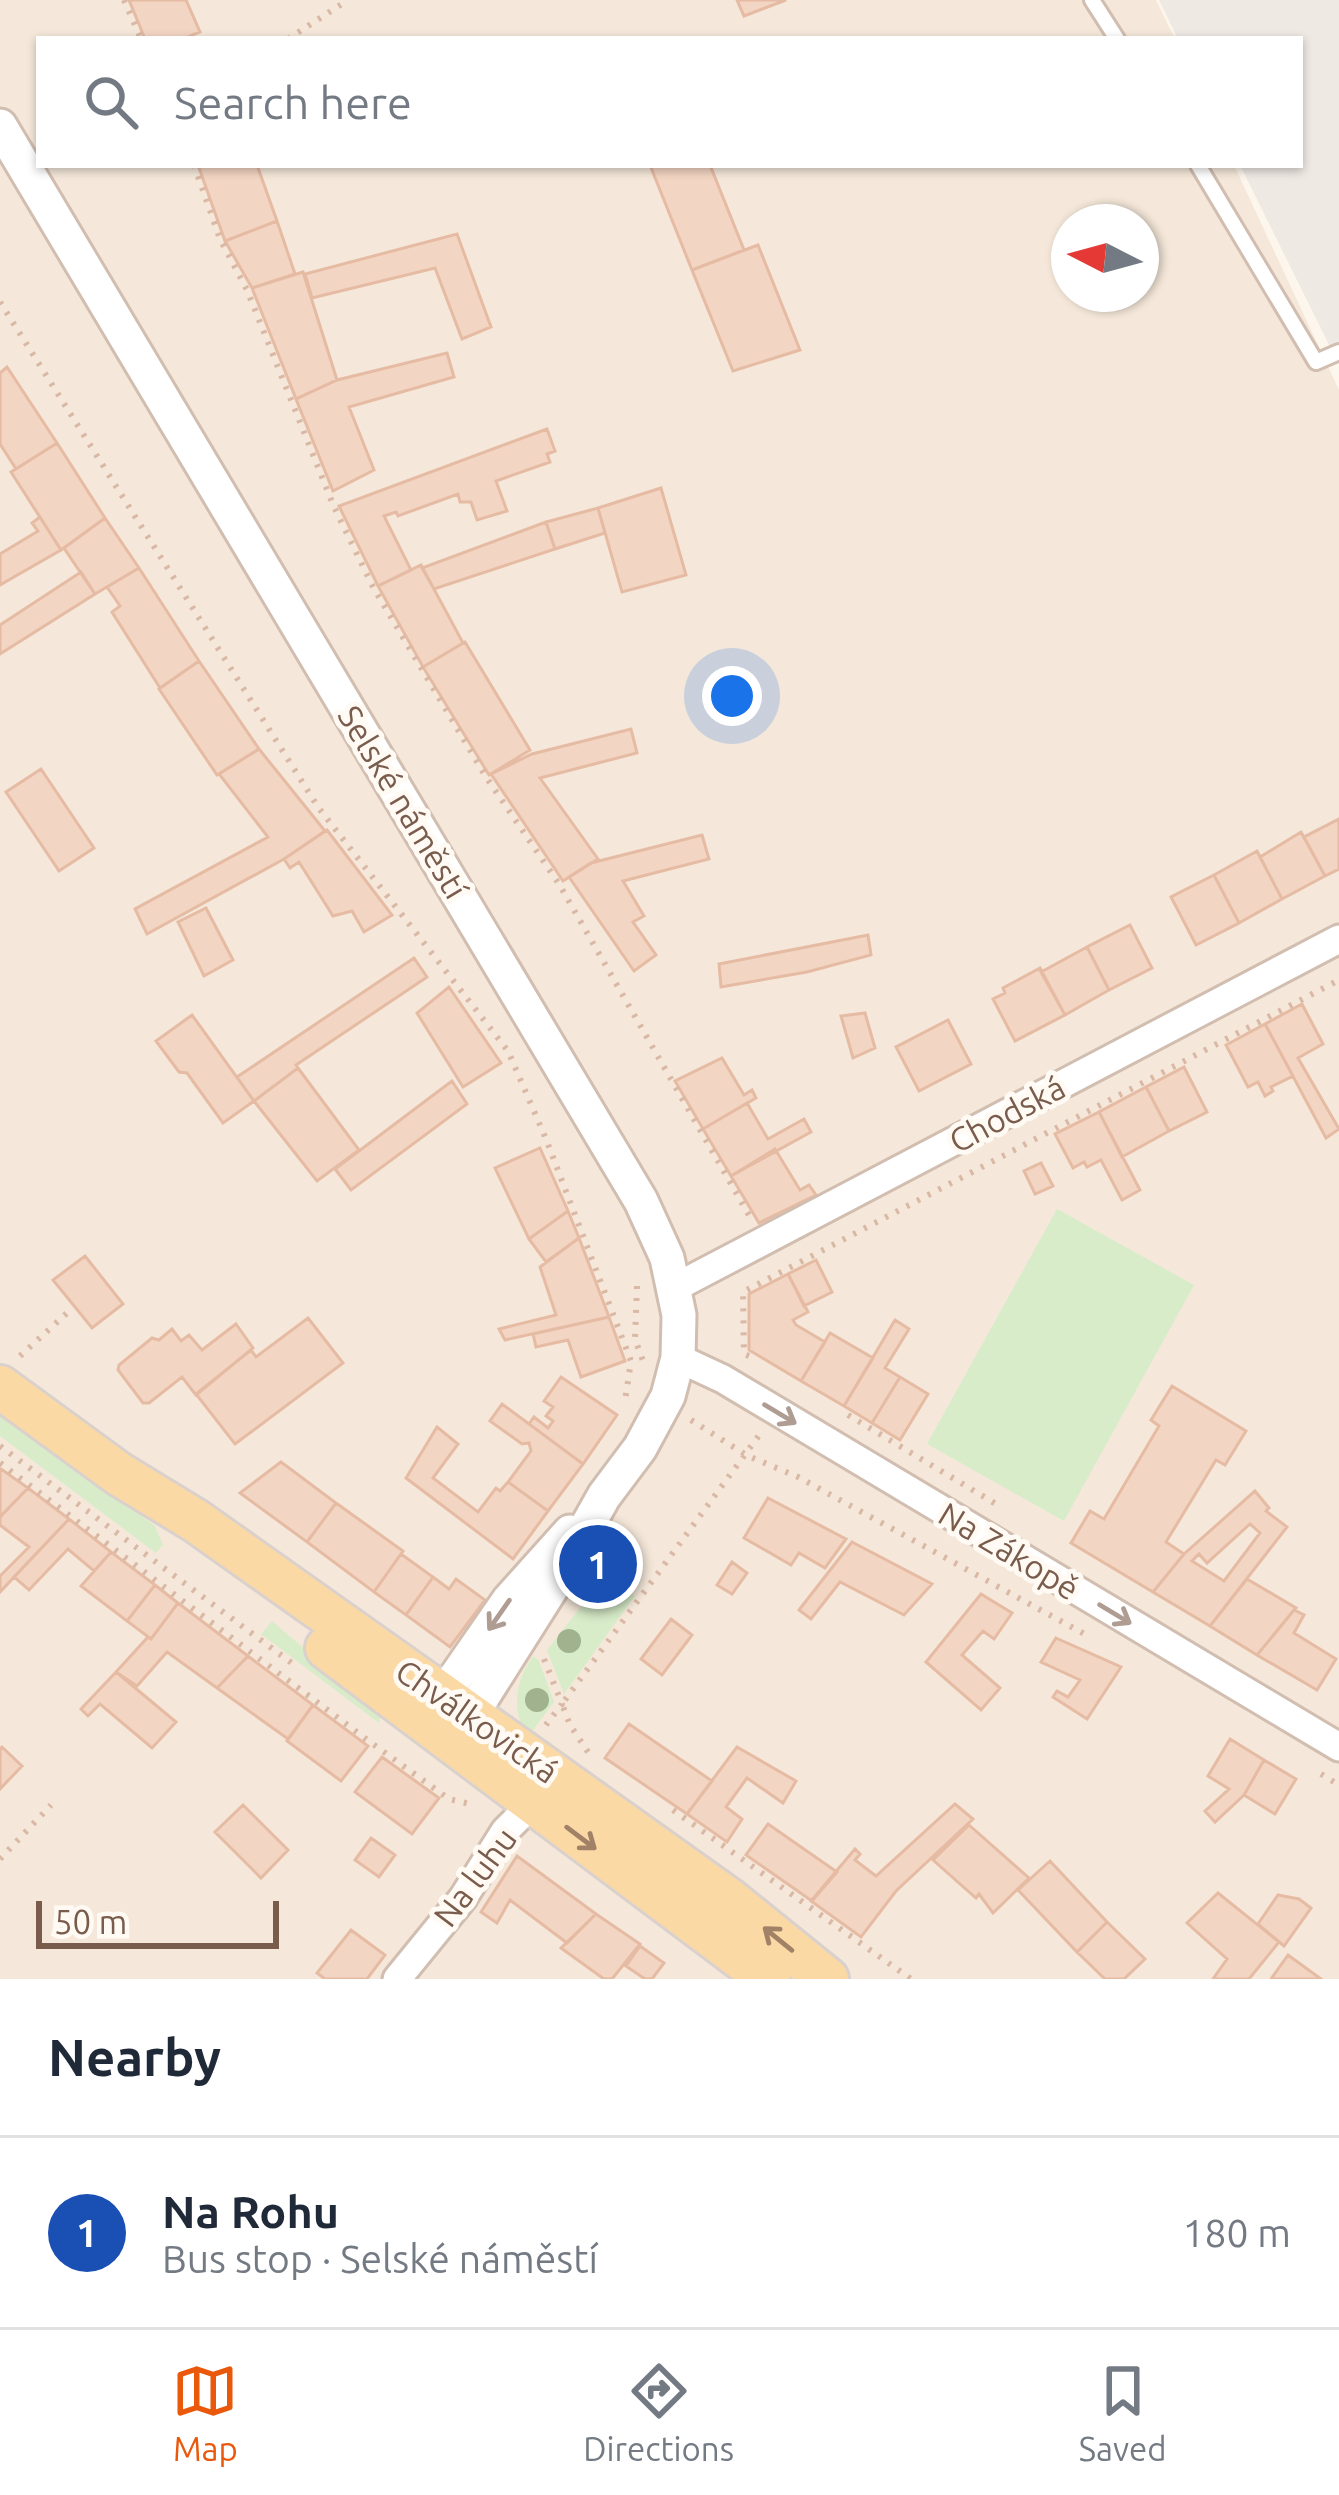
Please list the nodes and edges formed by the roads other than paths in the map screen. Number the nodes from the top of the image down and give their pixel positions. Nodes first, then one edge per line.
1 (1092, 0) edge
2 (1115, 36) edge
3 (0, 126) edge
4 (1201, 169) edge
5 (1339, 352) edge
6 (1339, 939) edge
7 (674, 1288) junction
8 (678, 1358) junction
9 (9, 1373) edge
10 (447, 1719) junction
11 (1339, 1747) edge
12 (545, 1790) junction
13 (397, 1979) edge
14 (769, 1979) edge
15 (827, 1979) edge

1 - 2 lane
3 - 7 street, Selské náměstí
4 - 5 lane
6 - 7 street, Chodská
7 - 8 street, Selské náměstí
8 - 10 street, Selské náměstí
8 -> 11 street, Na Zákopě
9 - 10 main road, Chválkovická
10 - 12 main road, Chválkovická
12 - 13 street, Na luhu
12 -> 14 main road, Chválkovická
15 -> 12 main road, Chválkovická

